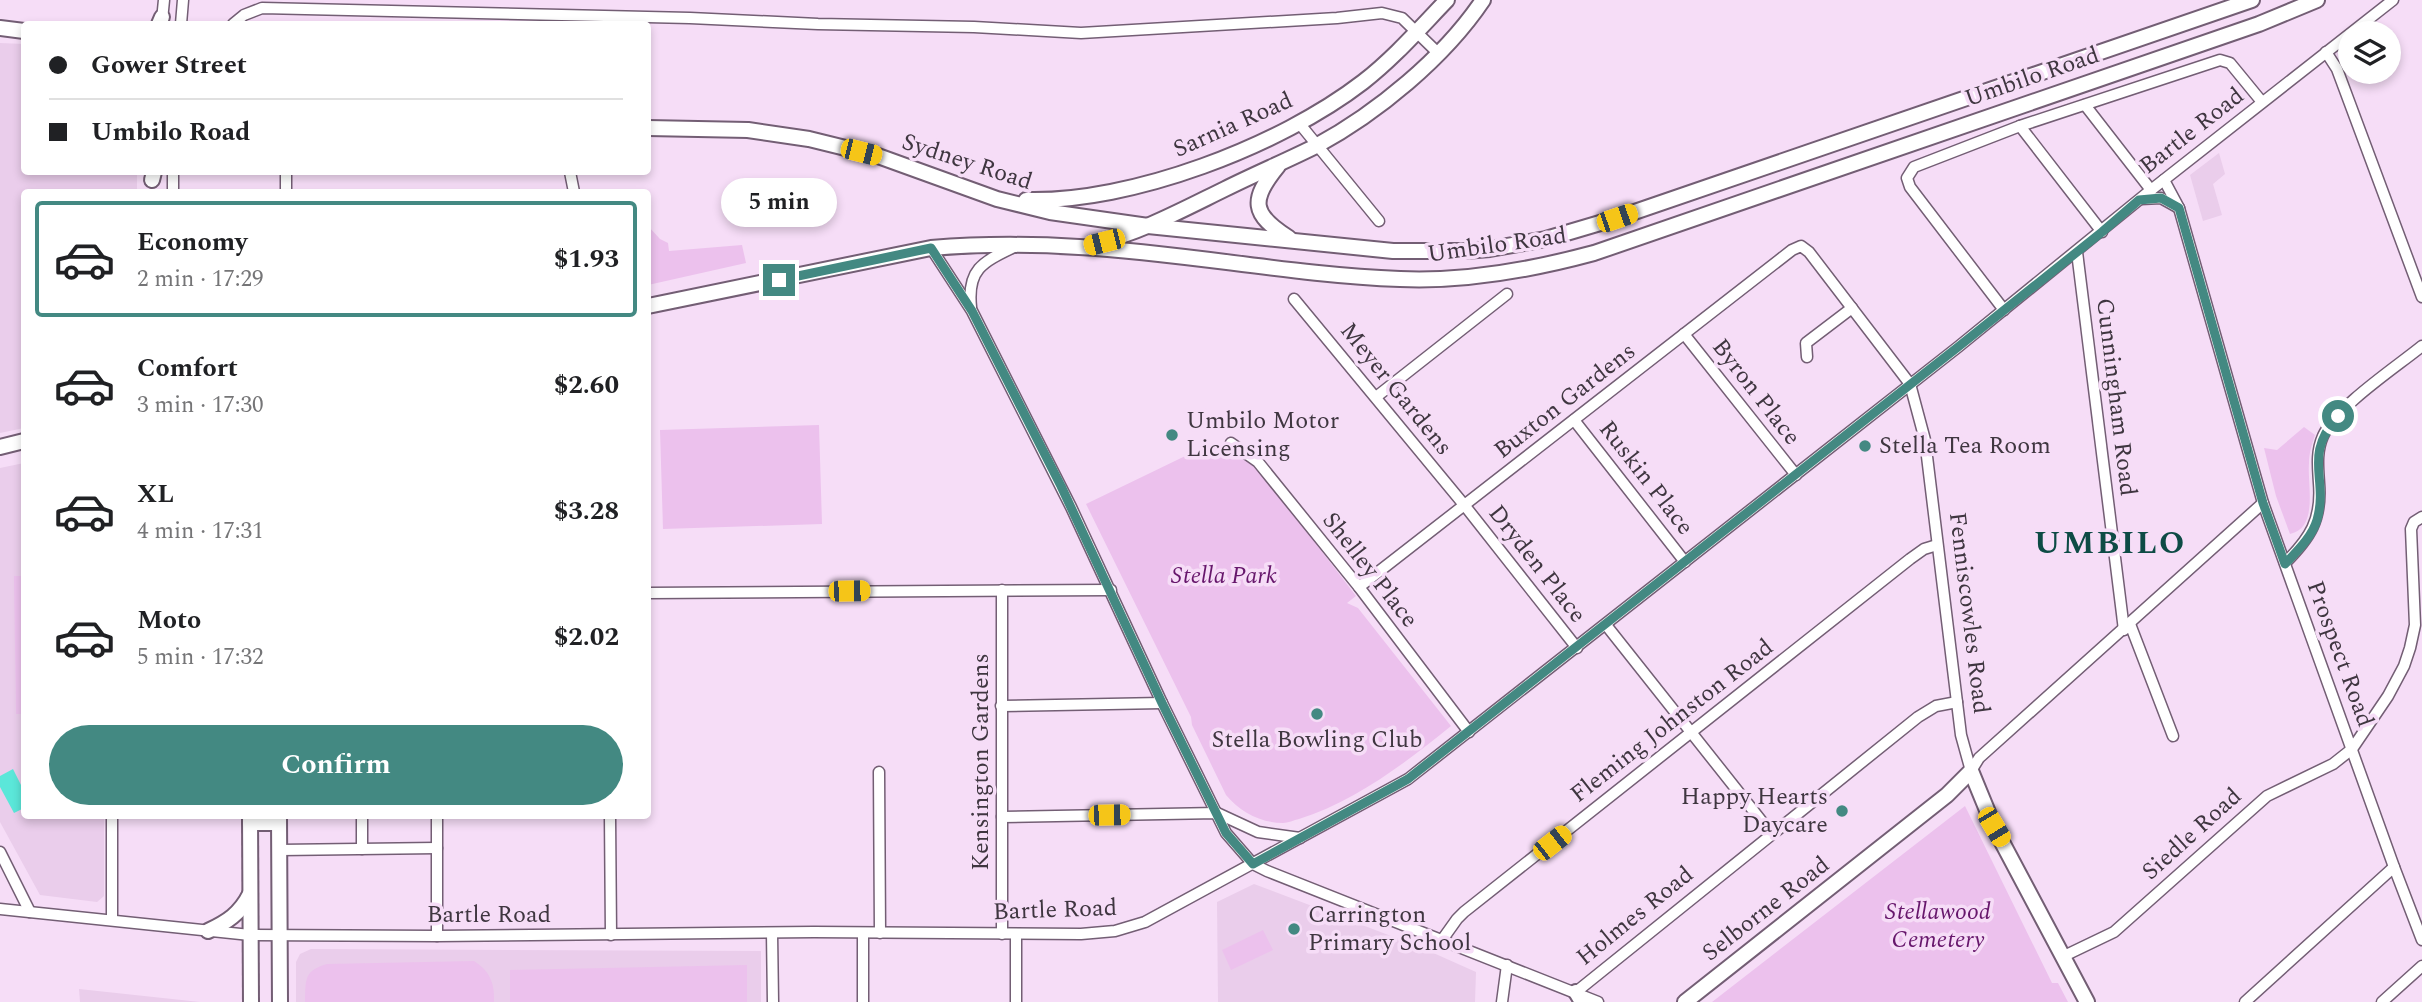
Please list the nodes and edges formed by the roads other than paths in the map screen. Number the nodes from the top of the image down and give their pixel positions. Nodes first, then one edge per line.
1 (163, 0) edge
2 (183, 0) edge
3 (1447, 0) edge
4 (1483, 0) edge
5 (2252, 0) edge
6 (2317, 0) edge
7 (2392, 0) edge
8 (161, 21) edge
9 (181, 21) edge
10 (237, 21) edge
11 (0, 28) edge
12 (21, 31) edge
13 (1417, 32) junction
14 (2326, 52) junction
15 (1438, 53) junction
16 (2262, 102) junction
17 (2085, 105) junction
18 (1298, 123) junction
19 (2020, 126) junction
20 (651, 128) edge
21 (1316, 145) junction
22 (1281, 162) junction
23 (2164, 180) junction
24 (2151, 190) junction
25 (997, 199) junction
26 (2139, 200) junction
27 (2179, 208) junction
28 (1378, 221) dead end
29 (1148, 226) junction
30 (2102, 232) junction
31 (1294, 241) junction
32 (1018, 245) junction
33 (1081, 247) junction
34 (1796, 247) joint
35 (931, 248) junction
36 (2077, 252) junction
37 (1507, 294) dead end
38 (2422, 297) edge
39 (1294, 299) dead end
40 (651, 305) edge
41 (1852, 308) junction
42 (2004, 310) junction
43 (972, 311) junction
44 (1684, 334) junction
45 (2422, 346) edge
46 (1807, 357) dead end
47 (1910, 384) junction
48 (1376, 397) junction
49 (1574, 420) junction
50 (21, 443) edge
51 (1231, 443) dead end
52 (0, 447) edge
53 (1796, 475) junction
54 (2263, 503) junction
55 (1465, 506) junction
56 (2422, 517) edge
57 (1937, 545) junction
58 (1685, 562) junction
59 (2285, 564) junction
60 (1359, 587) junction
61 (1002, 590) junction
62 (1111, 590) junction
63 (651, 593) edge
64 (2418, 623) edge
65 (1606, 625) junction
66 (2127, 627) junction
67 (1577, 648) junction
68 (1957, 702) junction
69 (1162, 703) junction
70 (1001, 706) junction
71 (1469, 732) junction
72 (1692, 732) junction
73 (2173, 736) dead end
74 (2352, 749) junction
75 (1971, 771) junction
76 (879, 772) dead end
77 (1217, 813) junction
78 (1002, 817) junction
79 (112, 819) edge
80 (250, 819) edge
81 (279, 819) edge
82 (362, 819) edge
83 (437, 819) edge
84 (610, 819) edge
85 (1771, 833) junction
86 (1301, 838) junction
87 (437, 848) junction
88 (362, 849) junction
89 (279, 850) junction
90 (0, 852) edge
91 (1253, 864) junction
92 (2394, 867) junction
93 (251, 892) junction
94 (0, 909) edge
95 (30, 912) junction
96 (112, 920) junction
97 (208, 931) junction
98 (772, 933) junction
99 (863, 933) junction
100 (880, 933) junction
101 (1002, 934) junction
102 (1016, 934) junction
103 (250, 935) junction
104 (611, 935) junction
105 (280, 936) junction
106 (437, 936) junction
107 (1442, 940) junction
108 (2422, 940) edge
109 (2064, 956) junction
110 (1507, 965) junction
111 (2422, 966) edge
112 (1579, 997) edge
113 (251, 1002) edge
114 (280, 1002) edge
115 (773, 1002) edge
116 (863, 1002) edge
117 (1016, 1002) edge
118 (1502, 1002) edge
119 (1598, 1002) edge
120 (1685, 1002) edge
121 (2087, 1002) edge
122 (2245, 1002) edge
123 (2382, 1002) edge

1 - 8 street
2 - 9 street
3 - 13 main road, Sarnia Road
4 - 15 main road
5 - 31 main road, Umbilo Road
6 - 33 main road, Umbilo Road
7 - 14 street, Bartle Road
10 - 13 street
11 - 12 main road
13 - 15 street
13 - 18 main road, Sarnia Road
14 - 16 street, Bartle Road
14 - 38 street
15 - 21 main road
16 - 17 street
16 - 23 street, Bartle Road
17 - 19 street
17 - 24 street
18 - 21 street
18 - 25 main road, Sarnia Road
19 - 30 street
19 - 42 street
20 - 25 main road, Sydney Road
21 - 22 main road
21 - 28 street
22 - 29 main road
22 - 31 main road
23 - 24 street, Bartle Road
23 - 27 street, Prospect Road
24 - 26 street, Bartle Road
25 - 29 main road, Sydney Road
26 - 27 street
26 - 30 street, Bartle Road
27 - 54 street, Prospect Road
29 - 31 main road, Umbilo Road
29 - 33 main road
30 - 36 street, Bartle Road
32 - 33 main road, Umbilo Road
32 - 35 main road, Umbilo Road
32 - 43 street
34 - 41 street, Fenniscowles Road
34 - 44 street, Buxton Gardens
35 - 40 main road, Umbilo Road
35 - 43 street
36 - 42 street, Bartle Road
36 - 66 street, Cunningham Road
37 - 48 street
39 - 48 street, Meyer Gardens
41 - 46 street
41 - 47 street, Fenniscowles Road
42 - 47 street, Bartle Road
43 - 62 street
44 - 49 street, Buxton Gardens
44 - 53 street, Byron Place
45 - 59 street
47 - 53 street, Bartle Road
47 - 57 street, Fenniscowles Road
48 - 55 street, Meyer Gardens
49 - 55 street, Buxton Gardens
49 - 58 street, Ruskin Place
50 - 52 main road
51 - 60 street, Shelley Place
53 - 58 street, Bartle Road
54 - 59 street, Prospect Road
54 - 66 street
55 - 60 street, Buxton Gardens
55 - 67 street, Dryden Place
56 - 64 street
57 - 68 street, Fenniscowles Road
57 - 72 street, Fleming Johnston Road
58 - 65 street, Bartle Road
59 - 74 street, Prospect Road
60 - 71 street, Shelley Place
61 - 62 street
61 - 63 street
61 - 70 street, Kensington Gardens
62 - 69 street
64 - 74 street
65 - 67 street, Bartle Road
65 - 72 street
66 - 73 street, Cunningham Road
66 - 75 street
67 - 71 street, Bartle Road
68 - 75 street, Fenniscowles Road
68 - 85 street, Holmes Road
69 - 70 street
69 - 77 street
70 - 78 street, Kensington Gardens
71 - 86 street, Bartle Road
72 - 85 street
72 - 107 street, Fleming Johnston Road
74 - 92 street, Prospect Road
74 - 109 street, Siedle Road
75 - 109 main road, Fenniscowles Road
75 - 120 main road, Selborne Road
76 - 100 street
77 - 78 street
77 - 86 street
77 - 91 street
78 - 101 street, Kensington Gardens
79 - 96 street
80 - 81 main road
80 - 93 main road
81 - 89 main road
82 - 88 street
83 - 87 street
84 - 104 street
85 - 112 street, Holmes Road
86 - 91 street, Bartle Road
87 - 88 street
87 - 106 street
88 - 89 street
89 - 105 main road
90 - 95 street
91 - 102 street, Bartle Road
91 - 107 street
92 - 108 street, Prospect Road
92 - 122 street
93 - 97 main road
93 - 103 main road
94 - 95 street, Bartle Road
95 - 96 street, Bartle Road
96 - 97 street, Bartle Road
97 - 103 street, Bartle Road
98 - 99 street, Bartle Road
98 - 104 street, Bartle Road
98 - 115 street
99 - 100 street, Bartle Road
99 - 116 street
100 - 101 street, Bartle Road
101 - 102 street, Bartle Road
102 - 117 street
103 - 105 street, Bartle Road
103 - 113 main road
104 - 106 street, Bartle Road
105 - 106 street, Bartle Road
105 - 114 main road
107 - 110 street
109 - 121 main road, Fenniscowles Road
110 - 112 street
110 - 118 street
111 - 123 street
112 - 119 street

